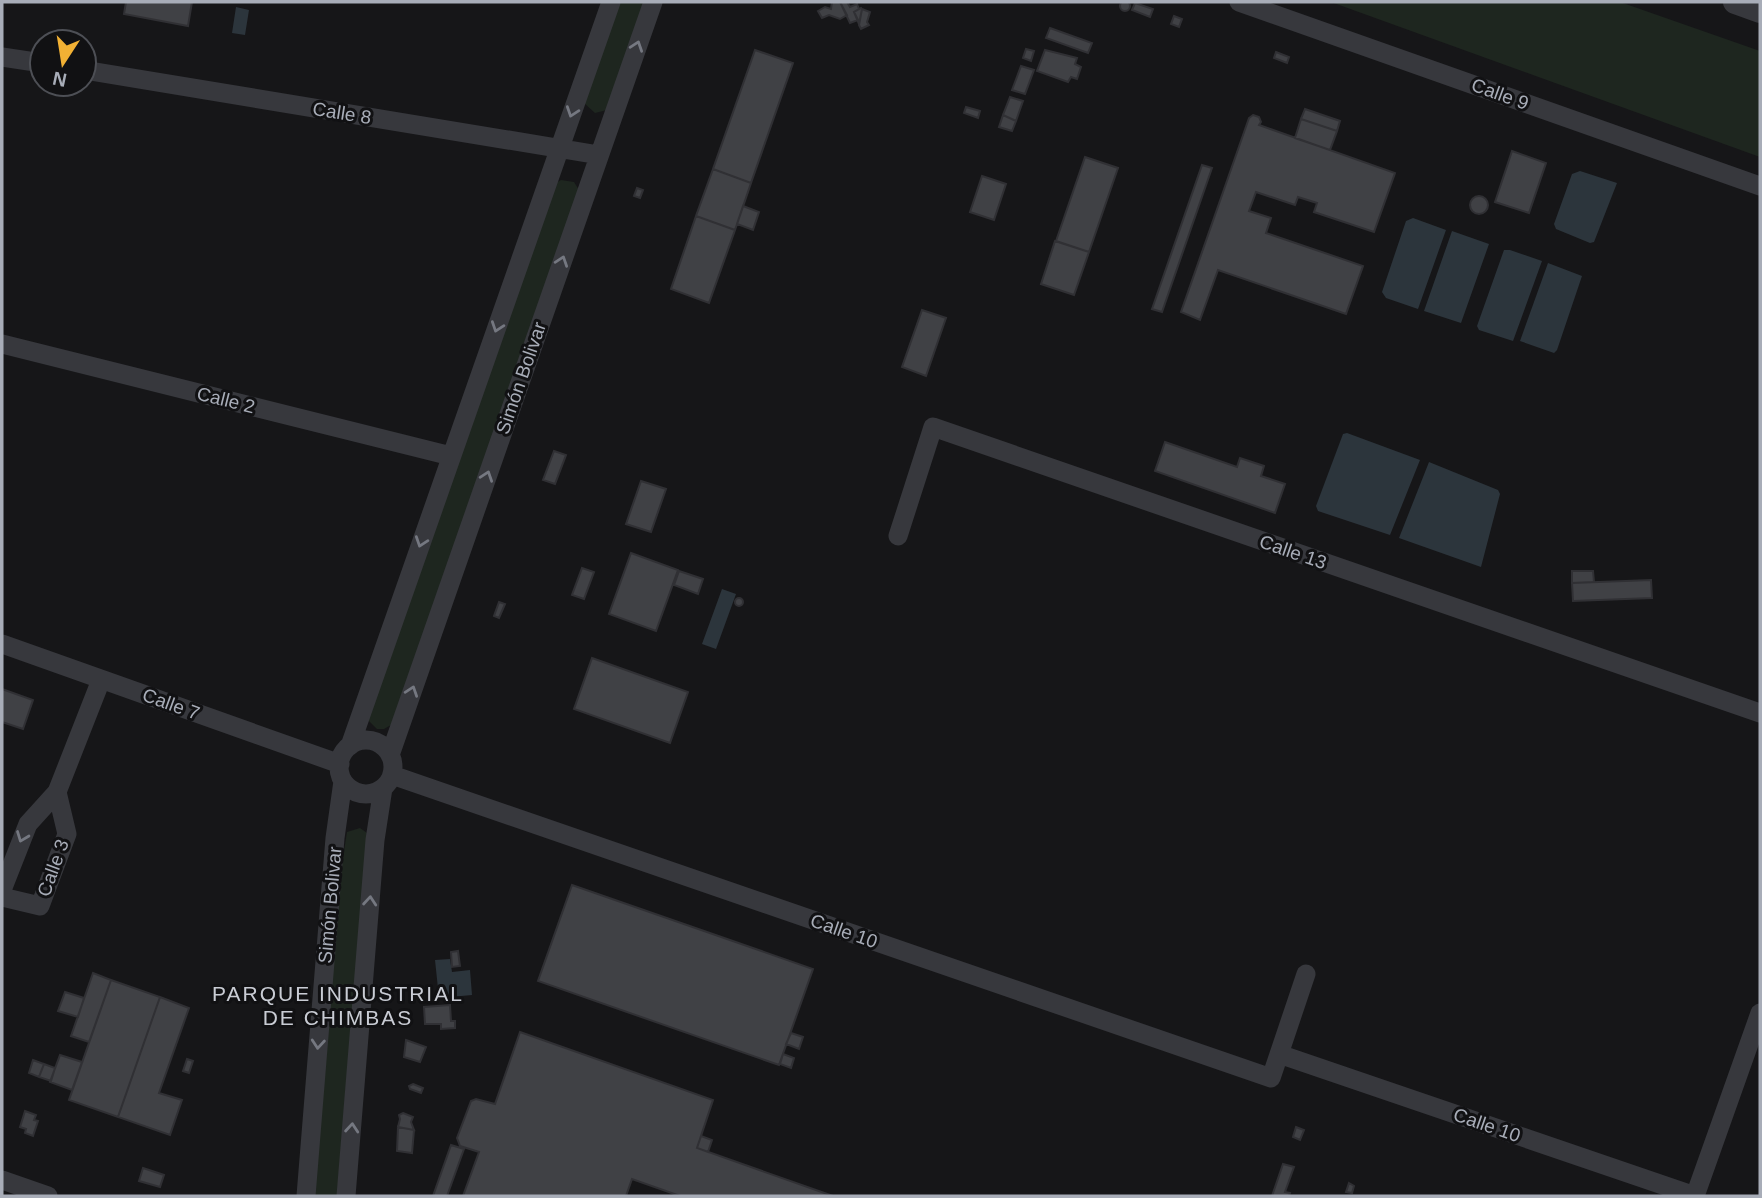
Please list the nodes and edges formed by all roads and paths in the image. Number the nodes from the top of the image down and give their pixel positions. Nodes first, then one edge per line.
1 (611, 2) edge
2 (653, 2) edge
3 (1239, 2) edge
4 (1735, 2) edge
5 (1760, 11) edge
6 (2, 57) edge
7 (28, 61) edge
8 (98, 72) edge
9 (559, 149) junction
10 (599, 155) junction
11 (1760, 186) edge
12 (2, 344) edge
13 (451, 456) junction
14 (898, 536) dead end
15 (2, 644) edge
16 (101, 680) junction
17 (1760, 713) edge
18 (350, 746) junction
19 (390, 755) junction
20 (341, 773) junction
21 (388, 782) junction
22 (57, 792) junction
23 (2, 890) edge
24 (2, 897) edge
25 (1306, 974) dead end
26 (1760, 1013) edge
27 (1279, 1054) junction
28 (2, 1180) edge
29 (48, 1196) edge
30 (306, 1196) edge
31 (346, 1196) edge
32 (1695, 1196) edge

1 -> 9 street, Simón Bolivar
10 -> 2 street, Simón Bolivar
3 - 11 street, Calle 9
4 - 5 street
6 - 7 street
8 - 9 street, Calle 8
9 - 10 street, Calle 8
9 -> 13 street, Simón Bolivar
19 -> 10 street, Simón Bolivar
12 - 13 street, Calle 2
13 -> 18 street, Simón Bolivar
14 - 17 street, Calle 13
15 - 16 street, Calle 7
16 - 20 street, Calle 7
16 - 22 street, Calle 3
18 - 19 street
18 - 20 street
19 - 21 street
20 - 21 street
20 -> 30 street, Simón Bolivar
21 - 27 street, Calle 10
31 -> 21 street, Simón Bolivar
22 -> 23 street, Calle 3
22 - 24 street, Calle 3
25 - 27 street, Calle 10
26 - 32 street
27 - 32 street, Calle 10
28 - 29 street

